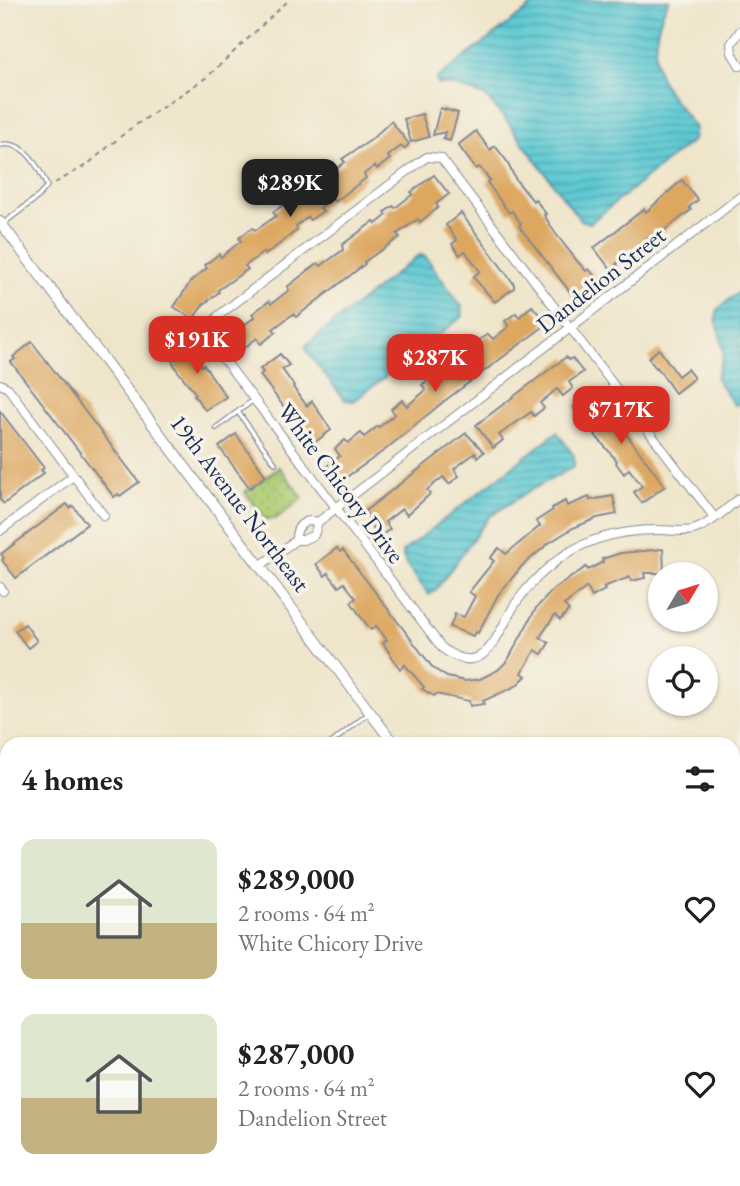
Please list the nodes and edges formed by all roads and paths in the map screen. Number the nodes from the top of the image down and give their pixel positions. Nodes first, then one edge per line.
1 (289, 0) edge
2 (740, 31) edge
3 (740, 66) edge
4 (0, 145) edge
5 (47, 186) junction
6 (740, 197) edge
7 (1, 223) edge
8 (571, 327) junction
9 (0, 384) edge
10 (254, 400) junction
11 (238, 412) junction
12 (216, 428) dead end
13 (275, 463) dead end
14 (73, 476) junction
15 (740, 498) edge
16 (336, 508) junction
17 (104, 516) dead end
18 (714, 517) junction
19 (318, 522) junction
20 (0, 531) edge
21 (296, 540) junction
22 (261, 565) junction
23 (371, 712) junction
24 (339, 737) edge
25 (389, 737) edge

1 - 5 path
2 - 3 street
4 - 5 lane
5 - 7 lane
6 - 8 street, Dandelion Street
7 - 22 street, 19th Avenue Northeast
8 - 10 street, White Chicory Drive
8 - 16 street, Dandelion Street
8 - 18 street, White Chicory Drive
9 - 14 street
10 - 11 lane
10 - 16 street, White Chicory Drive
11 - 12 lane
11 - 13 lane
14 - 17 street
14 - 20 street
15 - 18 street, White Chicory Drive
16 - 18 street, White Chicory Drive
16 - 19 street, Dandelion Street
19 - 21 street, Dandelion Street
19 - 21 street, Dandelion Street
21 - 22 street, Dandelion Street
22 - 23 street, 19th Avenue Northeast
23 - 24 lane
23 - 25 street, 19th Avenue Northeast

